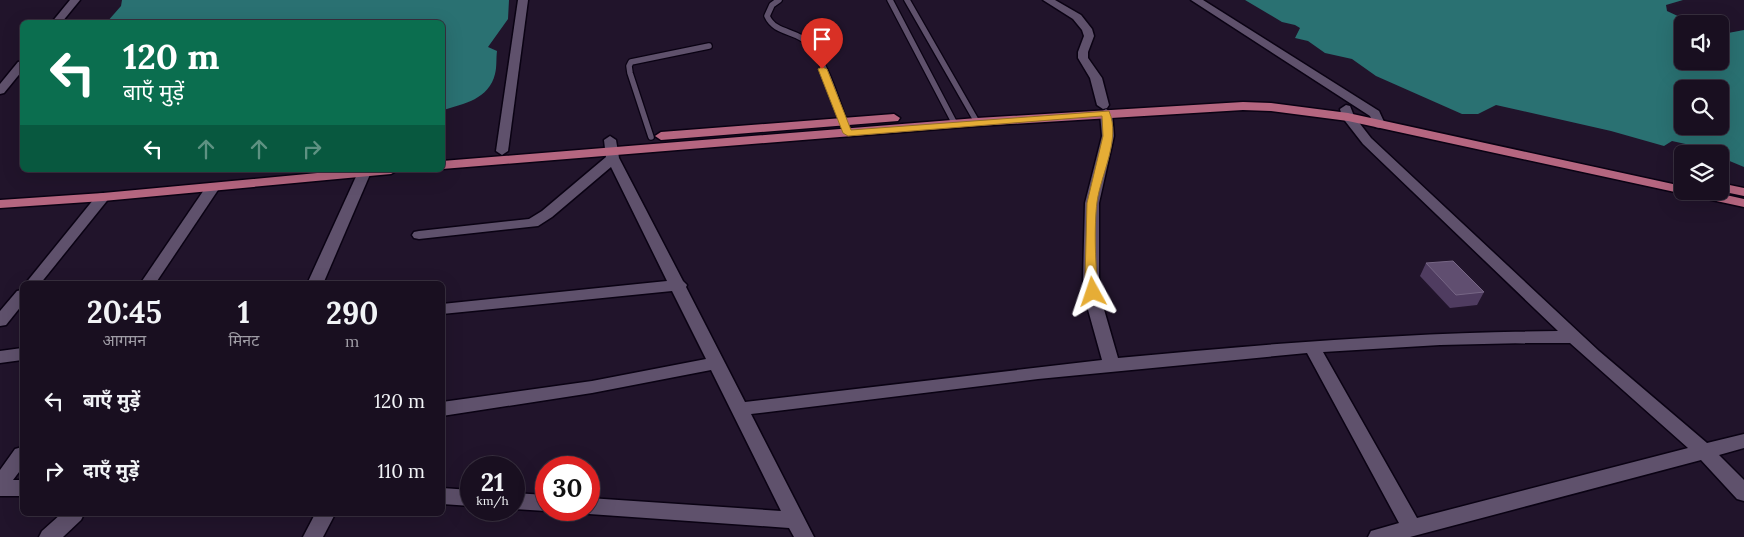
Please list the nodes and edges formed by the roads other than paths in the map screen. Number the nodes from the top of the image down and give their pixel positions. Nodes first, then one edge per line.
1 (75, 0) edge
2 (523, 0) edge
3 (780, 0) edge
4 (890, 0) edge
5 (907, 0) edge
6 (1048, 0) edge
7 (1196, 0) edge
8 (59, 20) edge
9 (709, 46) dead end
10 (20, 66) edge
11 (0, 91) edge
12 (1105, 109) junction
13 (1347, 113) junction
14 (975, 117) junction
15 (953, 119) junction
16 (1377, 119) junction
17 (846, 128) junction
18 (651, 137) junction
19 (612, 149) junction
20 (502, 151) junction
21 (445, 156) edge
22 (445, 165) edge
23 (275, 172) edge
24 (364, 172) joint
25 (1674, 177) edge
26 (212, 187) junction
27 (1674, 188) edge
28 (1729, 189) edge
29 (1744, 192) edge
30 (0, 194) edge
31 (103, 197) junction
32 (1729, 200) edge
33 (1744, 203) edge
34 (0, 204) edge
35 (419, 235) dead end
36 (34, 281) edge
37 (149, 281) edge
38 (316, 281) edge
39 (678, 285) junction
40 (20, 297) edge
41 (445, 309) edge
42 (0, 321) edge
43 (1574, 337) junction
44 (1312, 347) junction
45 (20, 354) edge
46 (0, 357) edge
47 (717, 362) junction
48 (1112, 365) junction
49 (445, 409) edge
50 (741, 409) junction
51 (1744, 441) edge
52 (1705, 452) junction
53 (20, 457) edge
54 (0, 484) edge
55 (0, 488) edge
56 (20, 488) edge
57 (1744, 493) edge
58 (445, 496) edge
59 (460, 497) edge
60 (600, 507) edge
61 (72, 516) edge
62 (324, 516) edge
63 (800, 528) edge
64 (1412, 528) junction
65 (50, 537) edge
66 (313, 537) edge
67 (1381, 537) edge

1 - 8 street
2 - 20 street
3 - 17 lane
4 - 15 lane
5 - 14 lane
6 - 12 street
7 - 16 street
9 - 18 lane
10 - 11 street
12 - 13 main road
12 - 14 main road
12 - 48 street
13 - 16 main road
13 - 43 street
14 - 15 main road
15 - 17 main road
16 - 25 main road
16 - 27 main road
17 - 18 main road
17 - 19 main road
18 - 19 main road
19 - 20 main road
19 - 22 main road
19 - 35 street
19 - 39 street
20 - 21 main road
23 - 30 main road
24 - 26 main road
24 - 38 street
26 - 31 main road
26 - 37 street
28 - 29 main road
31 - 34 main road
31 - 36 street
32 - 33 main road
39 - 41 street
39 - 47 street
40 - 42 street
43 - 44 street
43 - 52 street
44 - 48 street
44 - 64 street
45 - 46 street
47 - 49 street
47 - 50 street
48 - 50 street
50 - 63 street
51 - 52 street
52 - 57 street
52 - 64 street
53 - 54 street
55 - 56 street
58 - 59 street
60 - 63 street
61 - 65 street
62 - 66 street
64 - 67 street

